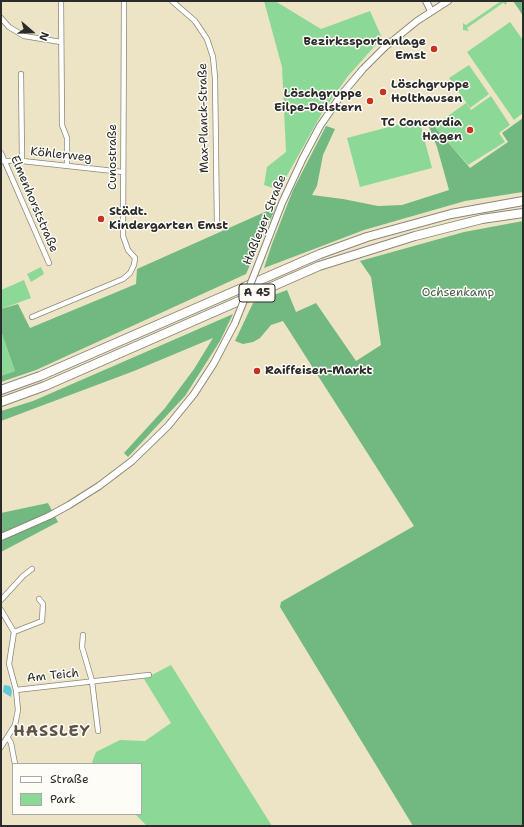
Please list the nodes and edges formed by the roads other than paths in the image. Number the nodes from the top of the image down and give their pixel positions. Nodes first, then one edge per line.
1 (61, 1) edge
2 (124, 1) edge
3 (172, 1) edge
4 (426, 1) edge
5 (448, 1) edge
6 (436, 4) edge
7 (432, 11) junction
8 (1, 18) edge
9 (61, 42) junction
10 (21, 74) dead end
11 (1, 153) edge
12 (3, 160) edge
13 (22, 161) junction
14 (68, 166) junction
15 (123, 172) junction
16 (523, 201) edge
17 (523, 213) edge
18 (217, 226) dead end
19 (49, 262) dead end
20 (32, 317) dead end
21 (1, 390) edge
22 (1, 402) edge
23 (1, 537) edge
24 (32, 569) dead end
25 (39, 599) dead end
26 (1, 600) edge
27 (1, 610) edge
28 (14, 632) junction
29 (83, 635) dead end
30 (149, 675) dead end
31 (92, 681) junction
32 (16, 690) junction
33 (98, 731) dead end
34 (8, 738) junction
35 (1, 747) edge
36 (15, 763) edge

1 - 9 street
2 - 15 street, Cunostraße
3 - 18 street, Max-Planck-Straße
4 - 7 main road
5 - 6 main road, Haßleyer Straße
6 - 7 main road, Haßleyer Straße
7 - 23 main road, Haßleyer Straße, bridge
8 - 9 street
9 - 14 street
10 - 13 street, Köhlerweg
11 - 12 street, Elmenhorststraße
12 - 13 street, Köhlerweg
12 - 19 street, Elmenhorststraße
13 - 14 street, Köhlerweg
14 - 15 street, Köhlerweg
15 - 20 street, Cunostraße
16 - 21 highway, A 45
17 - 22 highway, A 45
24 - 26 street
25 - 28 street
27 - 28 street
28 - 32 street
29 - 31 street, Am Teich
30 - 31 street, Am Teich
31 - 32 street, Am Teich
31 - 33 street, Am Teich
32 - 34 street
34 - 35 street
34 - 36 street

